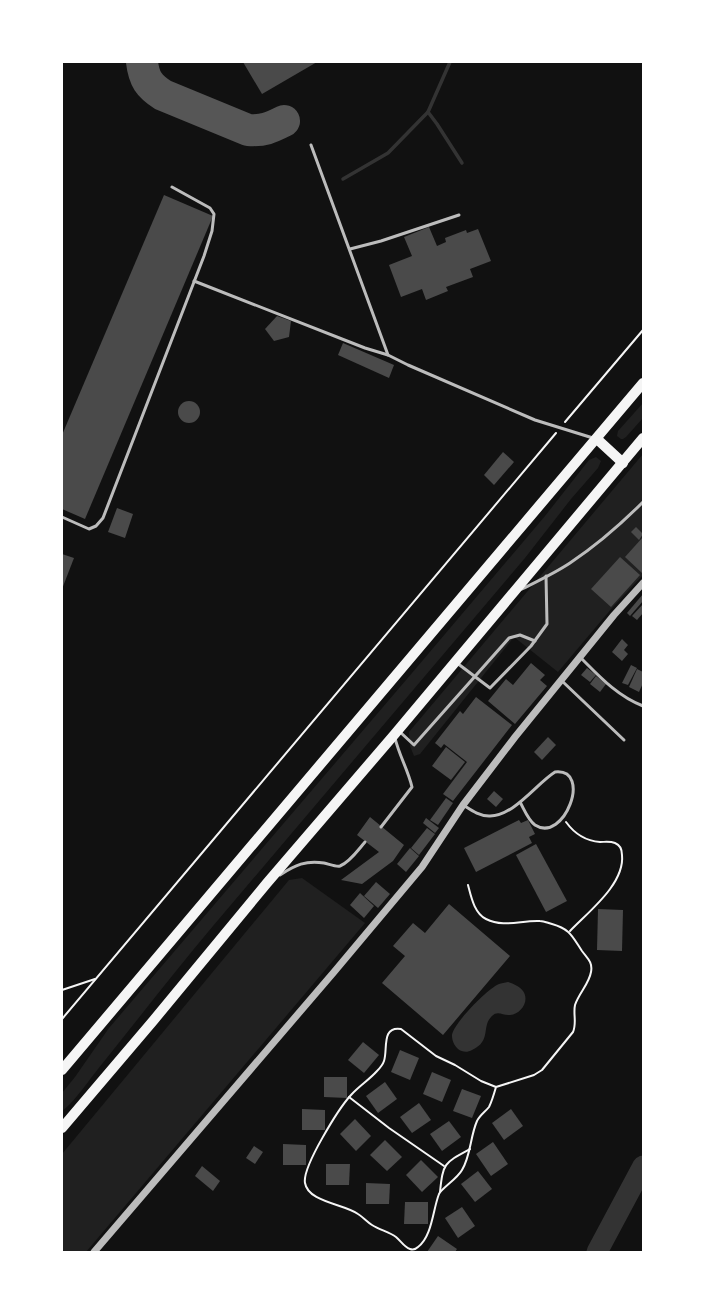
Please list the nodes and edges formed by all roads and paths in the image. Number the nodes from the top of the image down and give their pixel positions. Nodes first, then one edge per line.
1 (311, 145) dead end
2 (172, 187) dead end
3 (459, 215) dead end
4 (350, 249) junction
5 (194, 281) junction
6 (643, 330) edge
7 (388, 355) junction
8 (643, 383) edge
9 (560, 428) junction
10 (643, 438) edge
11 (597, 439) junction
12 (623, 462) junction
13 (643, 502) edge
14 (62, 517) edge
15 (546, 576) junction
16 (643, 583) edge
17 (511, 595) junction
18 (534, 642) junction
19 (580, 657) junction
20 (455, 662) junction
21 (474, 676) junction
22 (561, 680) junction
23 (643, 706) edge
24 (396, 732) junction
25 (624, 740) dead end
26 (520, 802) junction
27 (463, 805) junction
28 (563, 818) junction
29 (381, 827) dead end
30 (366, 842) dead end
31 (266, 883) junction
32 (468, 885) dead end
33 (570, 931) junction
34 (96, 978) junction
35 (62, 990) edge
36 (62, 1019) edge
37 (62, 1070) edge
38 (496, 1087) junction
39 (349, 1096) junction
40 (62, 1128) edge
41 (471, 1148) junction
42 (444, 1166) junction
43 (440, 1192) junction
44 (94, 1252) edge

1 - 4 lane
2 - 5 lane
3 - 4 lane
4 - 7 lane
5 - 7 lane
5 - 14 lane
6 - 9 path
7 - 9 lane
8 - 11 main road
9 - 11 lane
9 - 34 path
10 - 12 main road
11 - 12 main road
11 - 37 main road
12 - 17 main road
13 - 15 lane
15 - 17 lane
15 - 18 lane
16 - 19 street
17 - 20 main road
18 - 21 lane
18 - 21 lane
19 - 22 street
19 - 23 lane
20 - 21 lane
20 - 24 main road
21 - 24 lane
22 - 25 lane
22 - 27 street
24 - 29 lane
24 - 31 main road
26 - 27 lane
26 - 28 lane
26 - 28 lane
27 - 44 street
28 - 33 path
30 - 31 lane
31 - 40 main road
32 - 33 path
33 - 38 path
34 - 35 path
34 - 36 path
38 - 39 path
38 - 41 path
39 - 42 path
39 - 43 path
41 - 42 path
41 - 43 path
42 - 43 path

